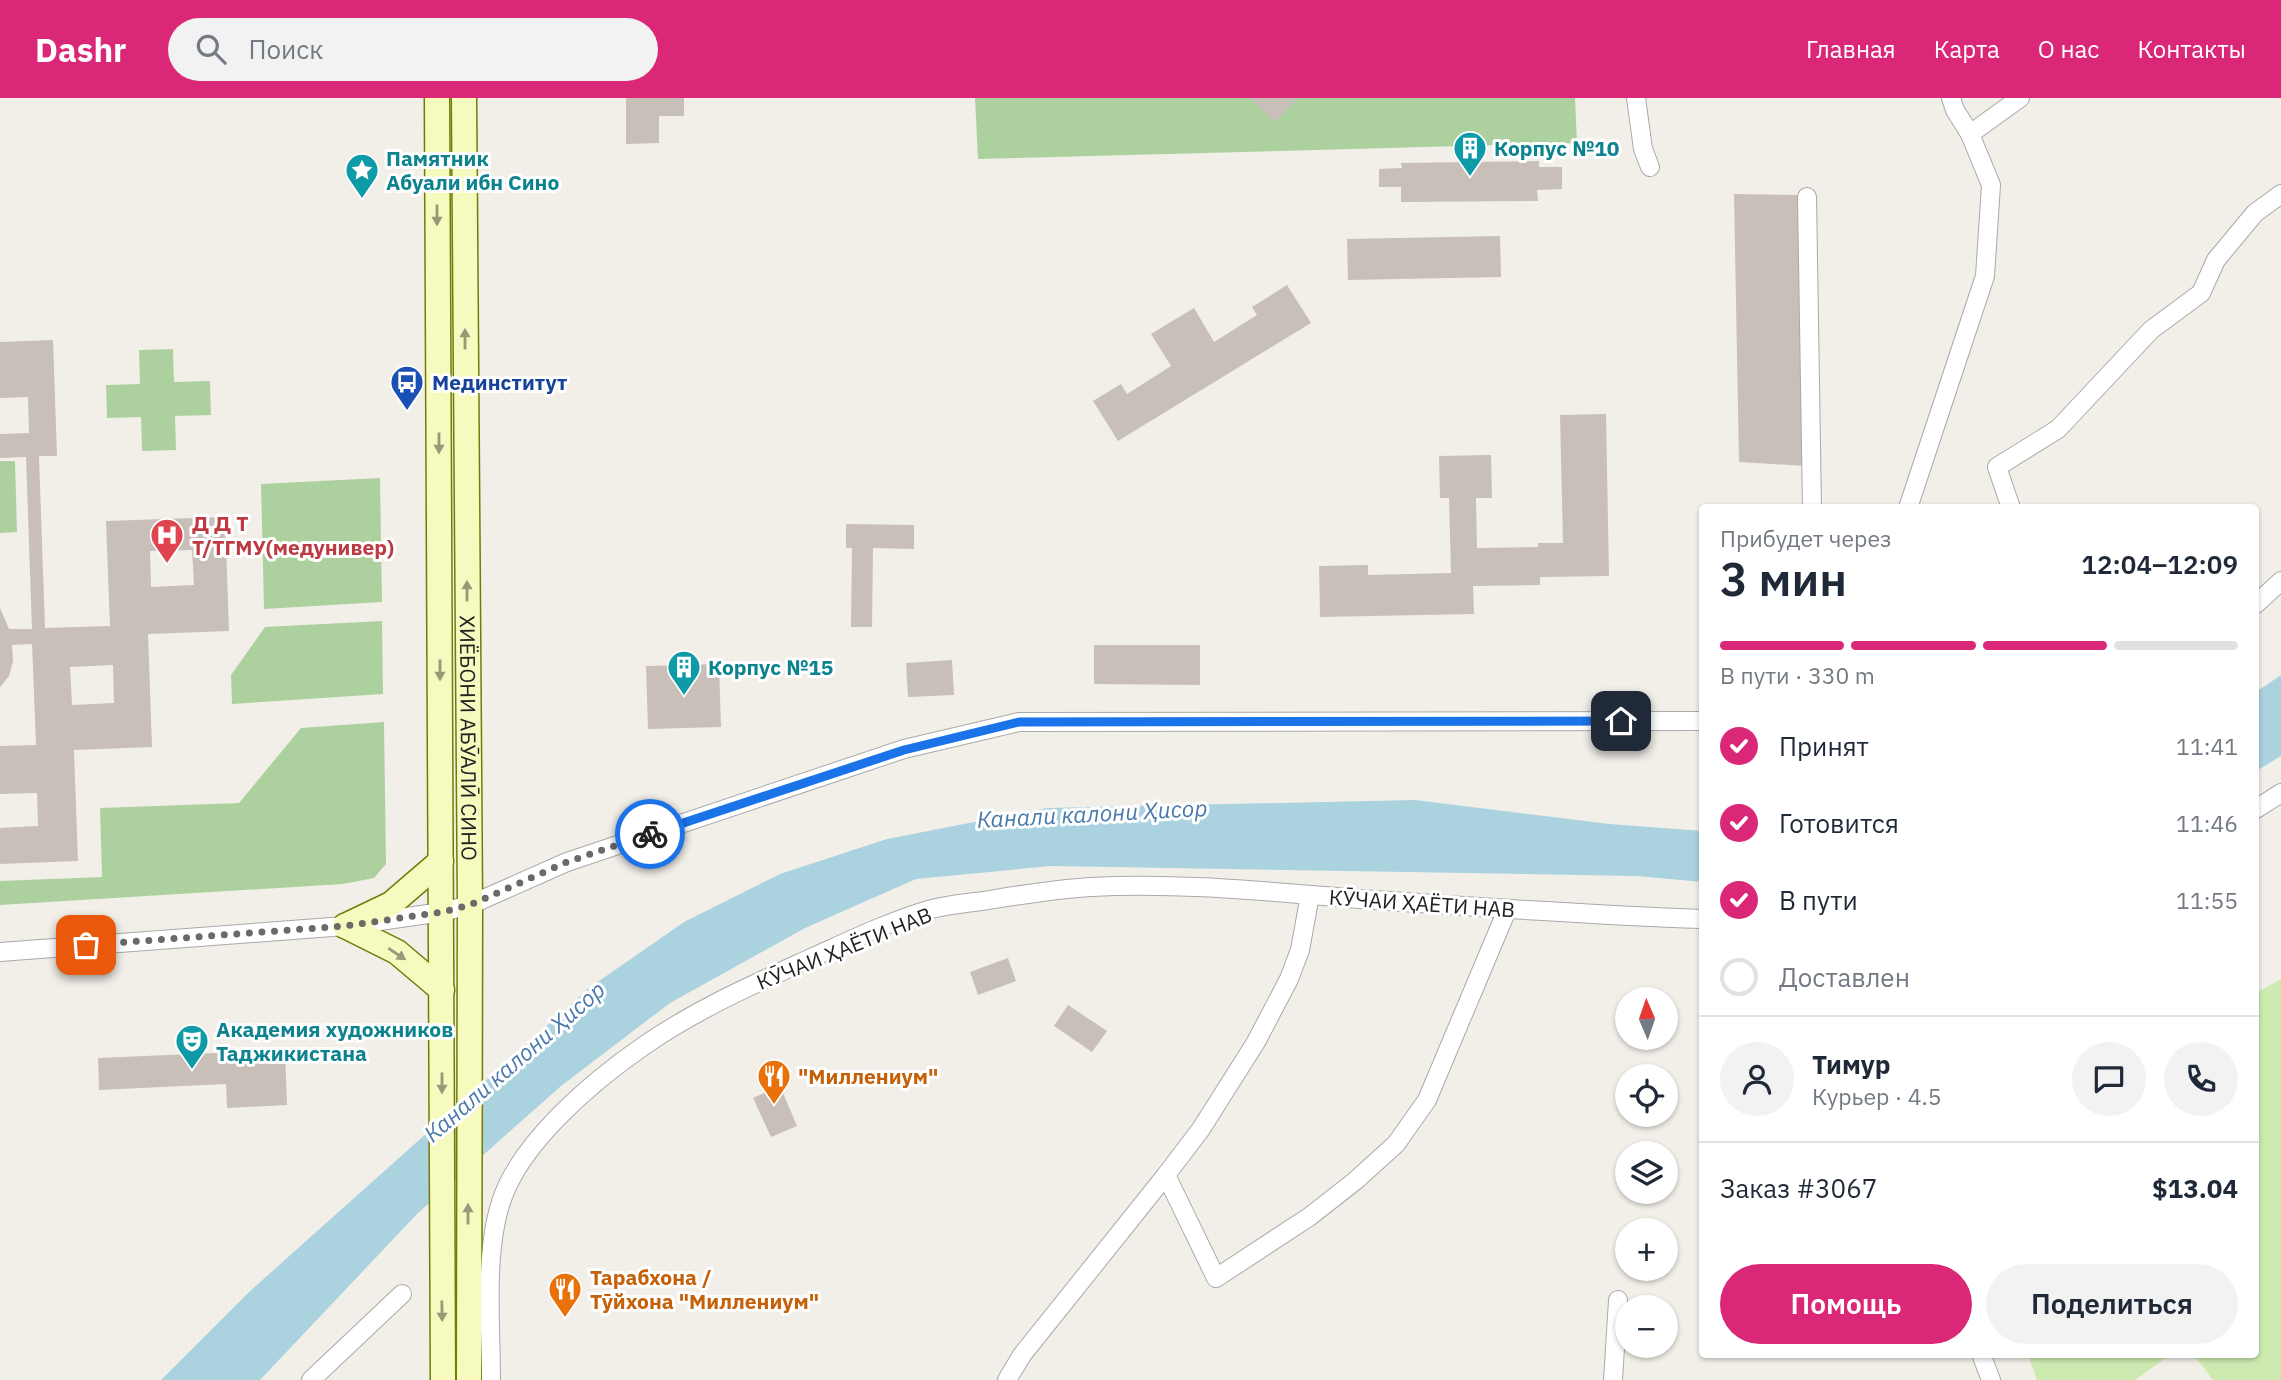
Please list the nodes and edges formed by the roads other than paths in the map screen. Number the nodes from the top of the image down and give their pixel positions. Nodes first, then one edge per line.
1 (436, 98) edge
2 (464, 98) edge
3 (1636, 98) edge
4 (1951, 98) edge
5 (2020, 98) edge
6 (1970, 134) junction
7 (1650, 167) dead end
8 (2281, 194) edge
9 (1807, 197) dead end
10 (1812, 504) edge
11 (1909, 504) edge
12 (2010, 504) edge
13 (2281, 581) edge
14 (2259, 601) edge
15 (1699, 721) edge
16 (2281, 793) edge
17 (2259, 807) edge
18 (441, 861) junction
19 (1310, 895) junction
20 (470, 905) junction
21 (1507, 910) junction
22 (442, 912) junction
23 (1699, 919) edge
24 (345, 926) junction
25 (0, 952) edge
26 (442, 1003) junction
27 (1166, 1175) junction
28 (402, 1294) dead end
29 (1615, 1348) edge
30 (1983, 1358) edge
31 (311, 1380) edge
32 (443, 1380) edge
33 (469, 1380) edge
34 (491, 1380) edge
35 (1007, 1380) edge
36 (1613, 1380) edge
37 (1991, 1380) edge

1 -> 18 main road, ХИЁБОНИ АБӮАЛӢ СИНО
20 -> 2 main road, ХИЁБОНИ АБӮАЛӢ СИНО
3 - 7 street
4 - 6 street
5 - 6 street
6 - 11 street
8 - 12 street
9 - 10 street
13 - 14 street
15 - 20 street
16 - 17 street
18 - 22 main road, ХИЁБОНИ АБӮАЛӢ СИНО
18 - 24 main road
19 - 21 street, КӮЧАИ ҲАЁТИ НАВ
19 - 27 street
19 - 34 street, КӮЧАИ ҲАЁТИ НАВ
20 - 22 street
33 -> 20 main road, ХИЁБОНИ АБӮАЛӢ СИНО
21 - 23 street, КӮЧАИ ҲАЁТИ НАВ
21 - 27 street
22 - 24 street
22 - 26 main road, ХИЁБОНИ АБӮАЛӢ СИНО
24 - 25 street
24 -> 26 main road
26 -> 32 main road, ХИЁБОНИ АБӮАЛӢ СИНО
27 - 35 street
28 - 31 street
29 - 36 street
30 - 37 street

